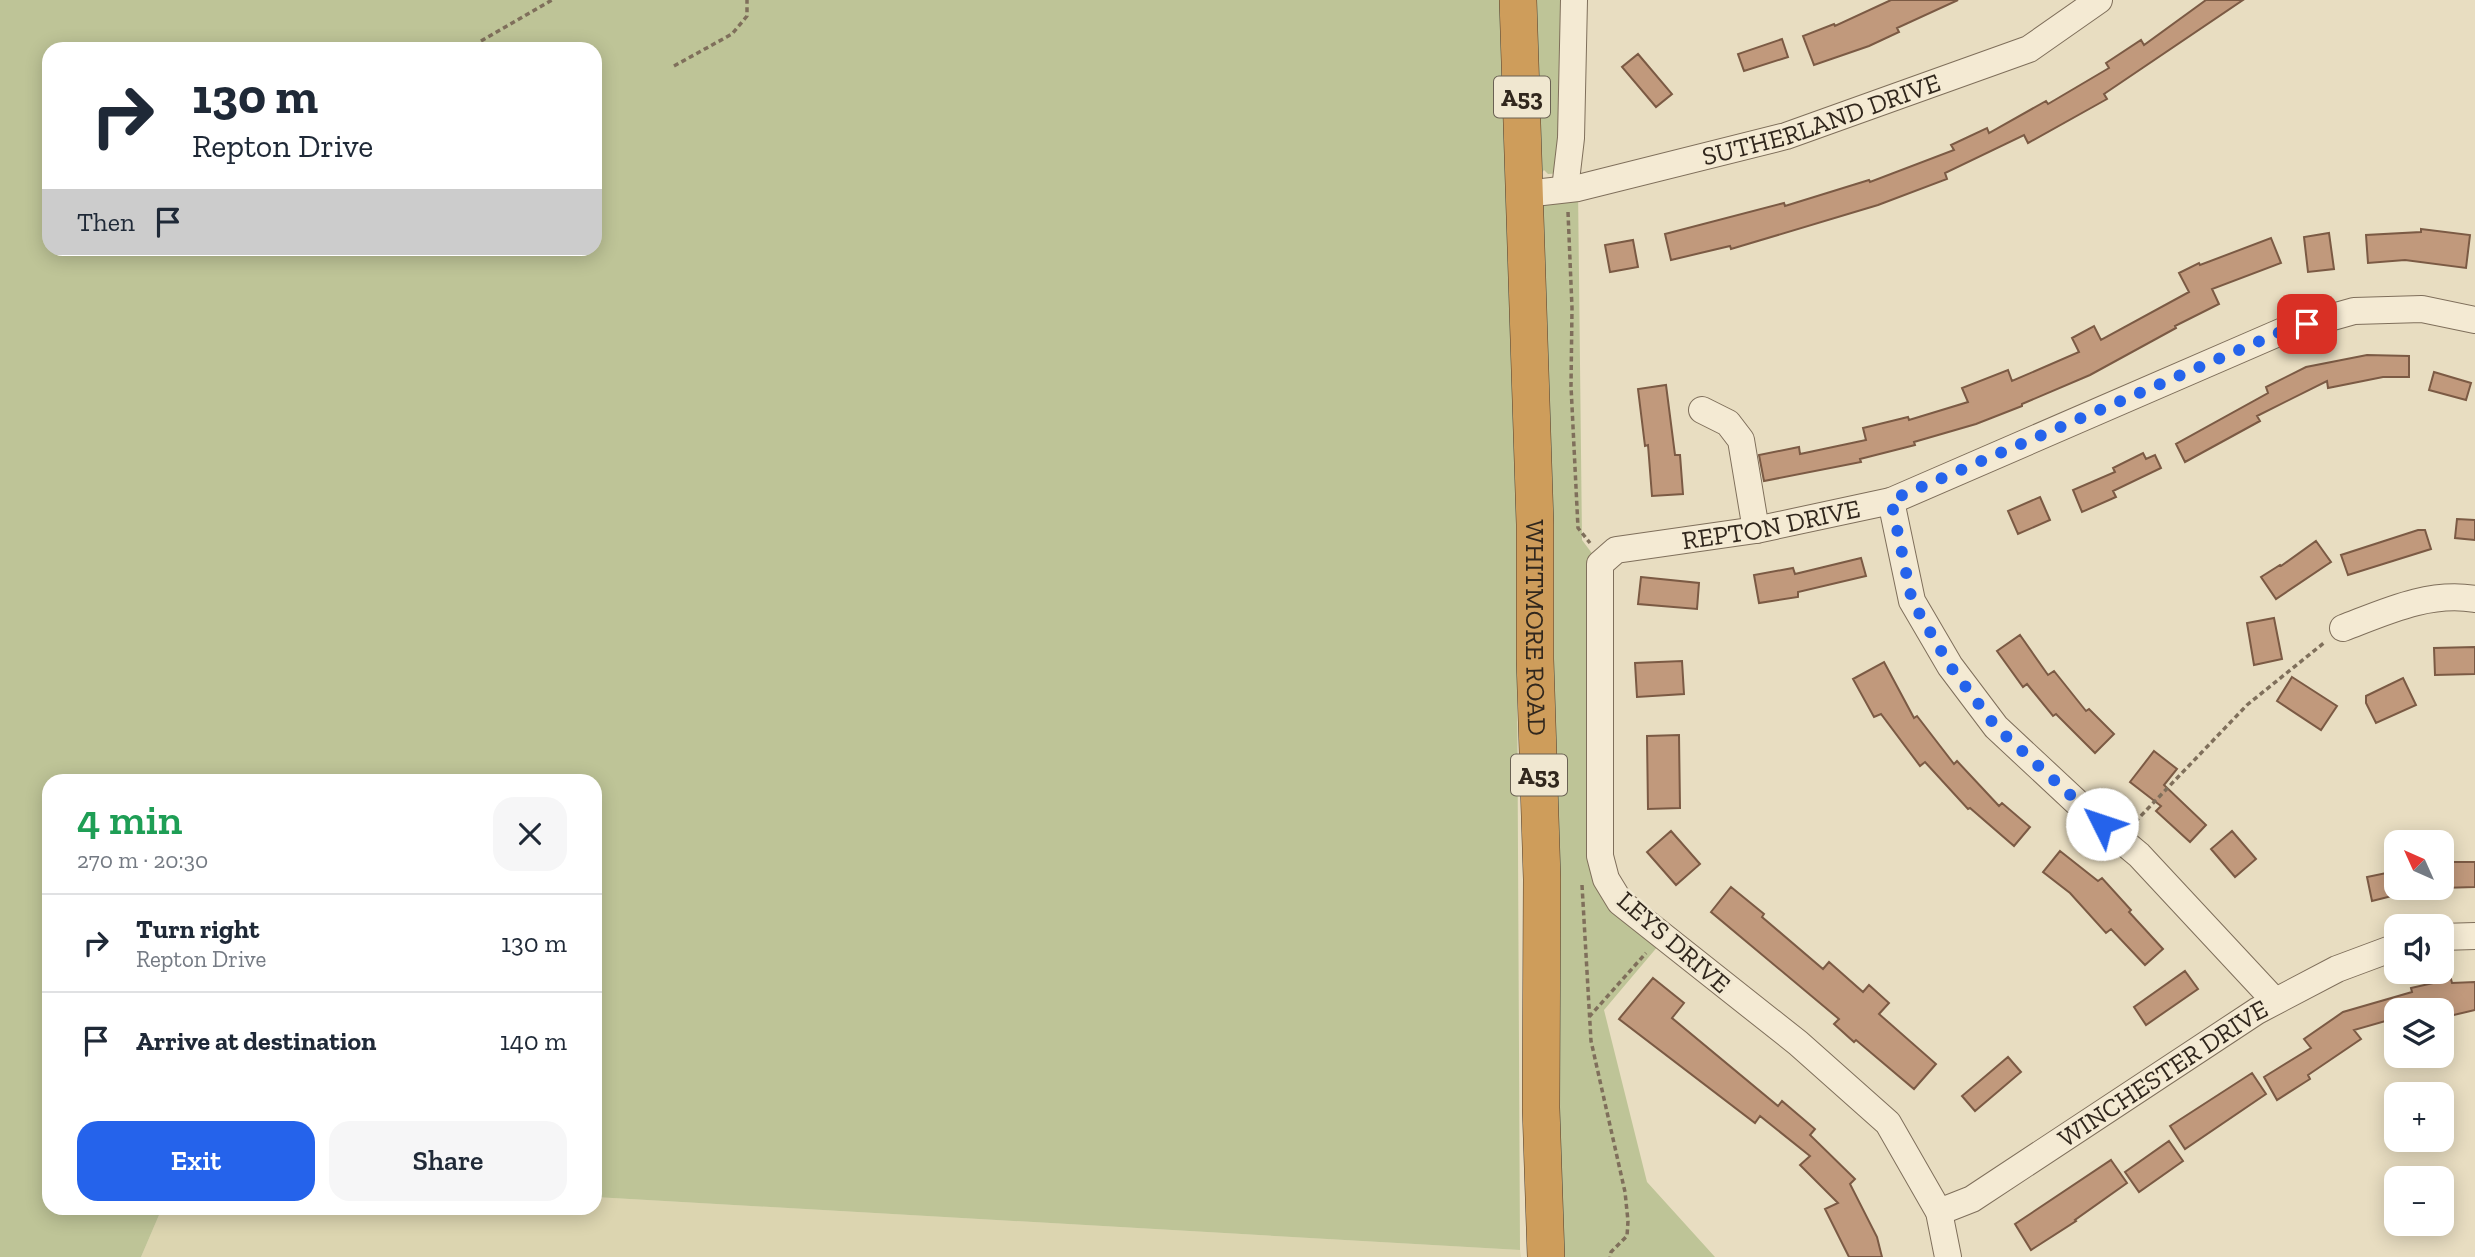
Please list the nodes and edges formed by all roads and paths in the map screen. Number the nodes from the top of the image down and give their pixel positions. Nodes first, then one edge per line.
1 (552, 0) edge
2 (747, 0) edge
3 (1518, 0) edge
4 (1574, 0) edge
5 (2099, 0) edge
6 (481, 41) dead end
7 (674, 66) dead end
8 (1565, 190) junction
9 (1525, 194) junction
10 (2475, 320) edge
11 (1702, 410) dead end
12 (1891, 500) junction
13 (1756, 530) junction
14 (1610, 555) junction
15 (2475, 599) edge
16 (2343, 628) joint
17 (2120, 839) junction
18 (1601, 859) junction
19 (1660, 936) junction
20 (2475, 936) edge
21 (2454, 937) edge
22 (2384, 951) edge
23 (2275, 1001) junction
24 (1589, 1017) junction
25 (1939, 1212) junction
26 (1546, 1257) edge
27 (1610, 1257) edge
28 (1948, 1257) edge

1 - 6 path
2 - 7 path
3 - 9 highway, WHITMORE ROAD / A53
4 - 8 street
5 - 8 street, SUTHERLAND DRIVE
8 - 9 street, SUTHERLAND DRIVE
8 - 14 path
9 - 26 highway, WHITMORE ROAD / A53
10 - 12 street, REPTON DRIVE
11 - 13 street
12 - 13 street, REPTON DRIVE
12 - 17 street
13 - 14 street, REPTON DRIVE
14 - 18 street, LEYS DRIVE
15 - 16 street
16 - 17 path
17 - 23 street
18 - 19 street, LEYS DRIVE
18 - 24 path
19 - 24 path
19 - 25 street, LEYS DRIVE
20 - 21 street
22 - 23 street, WINCHESTER DRIVE
23 - 25 street, WINCHESTER DRIVE
24 - 27 path
25 - 28 street, LEYS DRIVE

